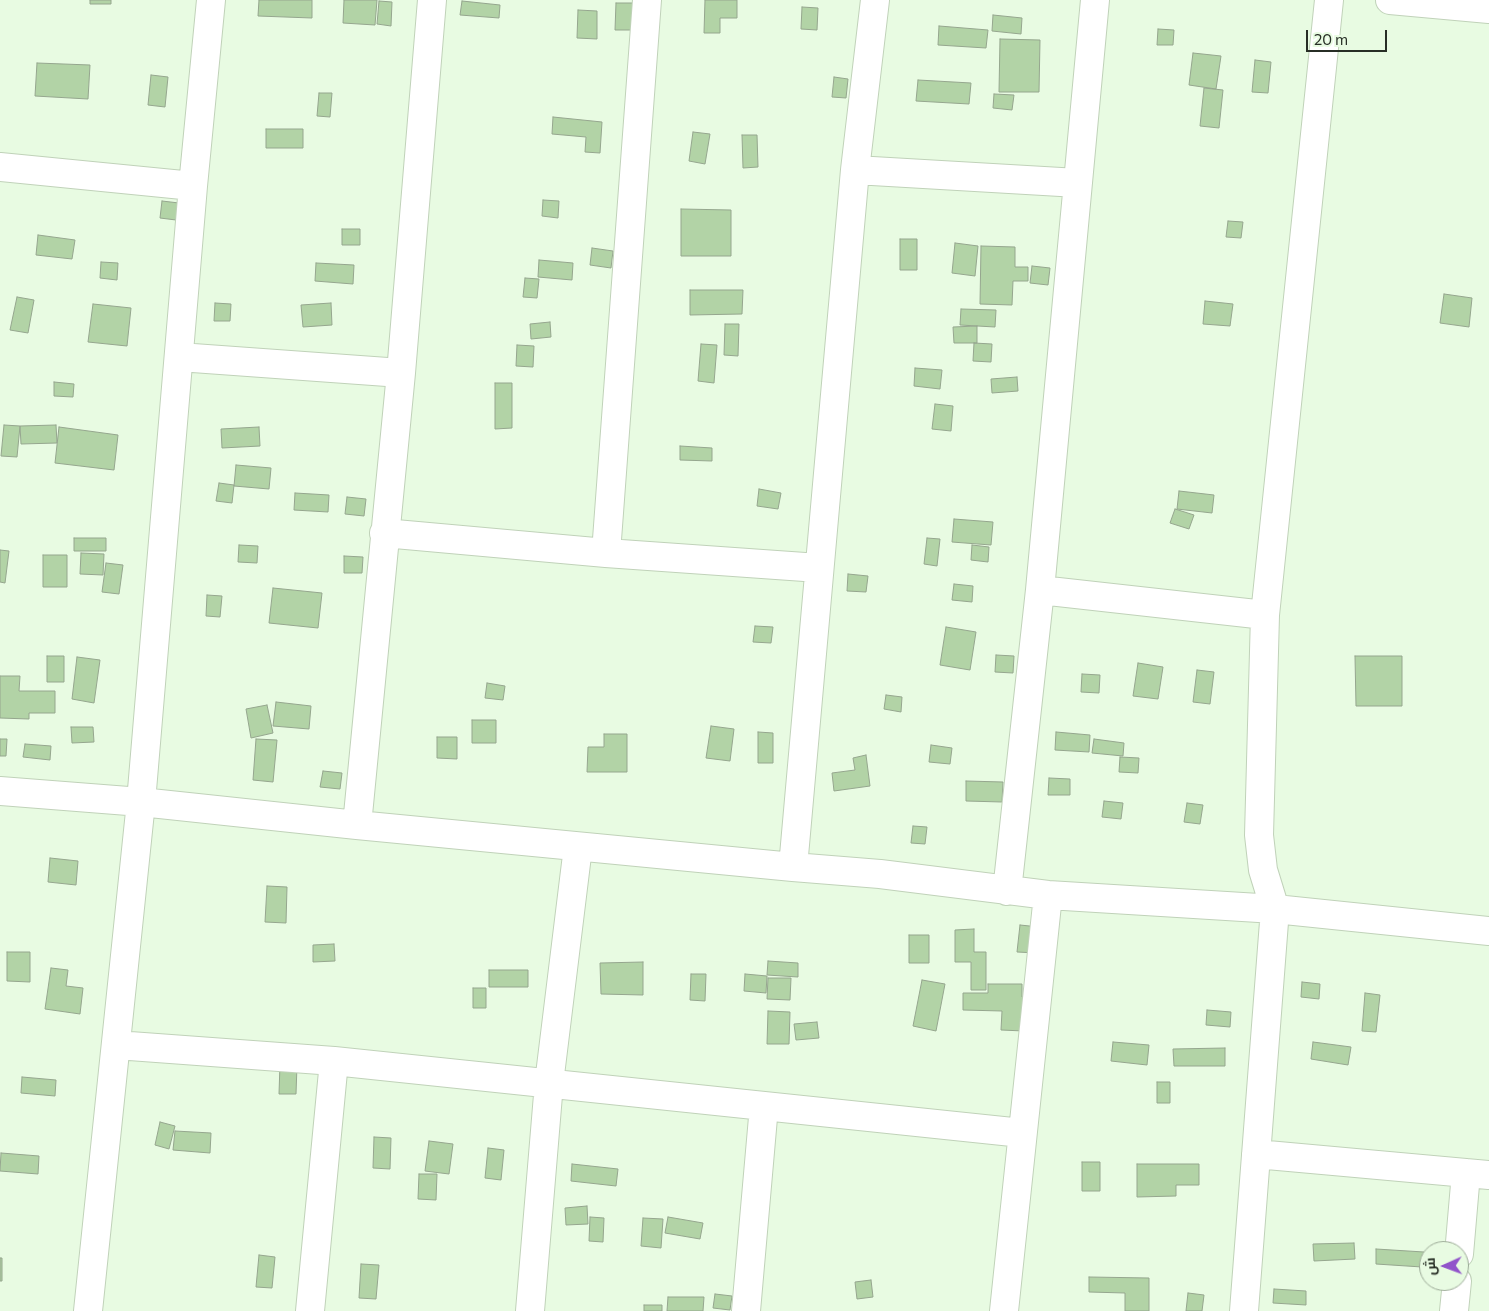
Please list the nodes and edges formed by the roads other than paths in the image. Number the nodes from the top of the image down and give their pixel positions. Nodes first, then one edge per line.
1 (211, 0) edge
2 (432, 0) edge
3 (647, 0) edge
4 (875, 0) edge
5 (1095, 0) edge
6 (1329, 0) edge
7 (1390, 0) edge
8 (1489, 9) edge
9 (0, 167) edge
10 (855, 170) junction
11 (1078, 183) junction
12 (193, 186) junction
13 (179, 357) junction
14 (401, 373) junction
15 (384, 533) junction
16 (606, 553) junction
17 (819, 568) junction
18 (1040, 590) junction
19 (1265, 615) junction
20 (0, 790) edge
21 (141, 802) junction
22 (357, 825) junction
23 (578, 846) junction
24 (793, 867) junction
25 (1007, 891) junction
26 (1048, 896) junction
27 (1275, 909) junction
28 (1489, 931) edge
29 (116, 1045) junction
30 (334, 1061) junction
31 (549, 1083) junction
32 (764, 1106) junction
33 (1022, 1132) junction
34 (1256, 1154) junction
35 (1478, 1174) edge
36 (1462, 1241) edge
37 (1455, 1291) edge
38 (88, 1311) edge
39 (310, 1311) edge
40 (530, 1311) edge
41 (746, 1311) edge
42 (1004, 1311) edge
43 (1244, 1311) edge
44 (1454, 1311) edge

1 - 12 street
2 - 14 street
3 - 16 street
4 - 10 street
5 - 11 street
6 - 19 street
7 - 8 street
9 - 12 street
10 - 11 street
10 - 17 street
11 - 18 street
12 - 13 street
13 - 14 street
13 - 21 street
14 - 15 street
15 - 16 street
15 - 22 street
16 - 17 street
17 - 24 street
18 - 19 street
18 - 25 street
19 - 27 street
20 - 21 street
21 - 22 street
21 - 29 street
22 - 23 street
23 - 24 street
23 - 31 street
24 - 25 street
25 - 26 street
26 - 27 street
26 - 33 street
27 - 28 street
27 - 34 street
29 - 30 street
29 - 38 street
30 - 31 street
30 - 39 street
31 - 32 street
31 - 40 street
32 - 33 street
32 - 41 street
33 - 42 street
34 - 35 street
34 - 43 street
35 - 36 street
37 - 44 street

